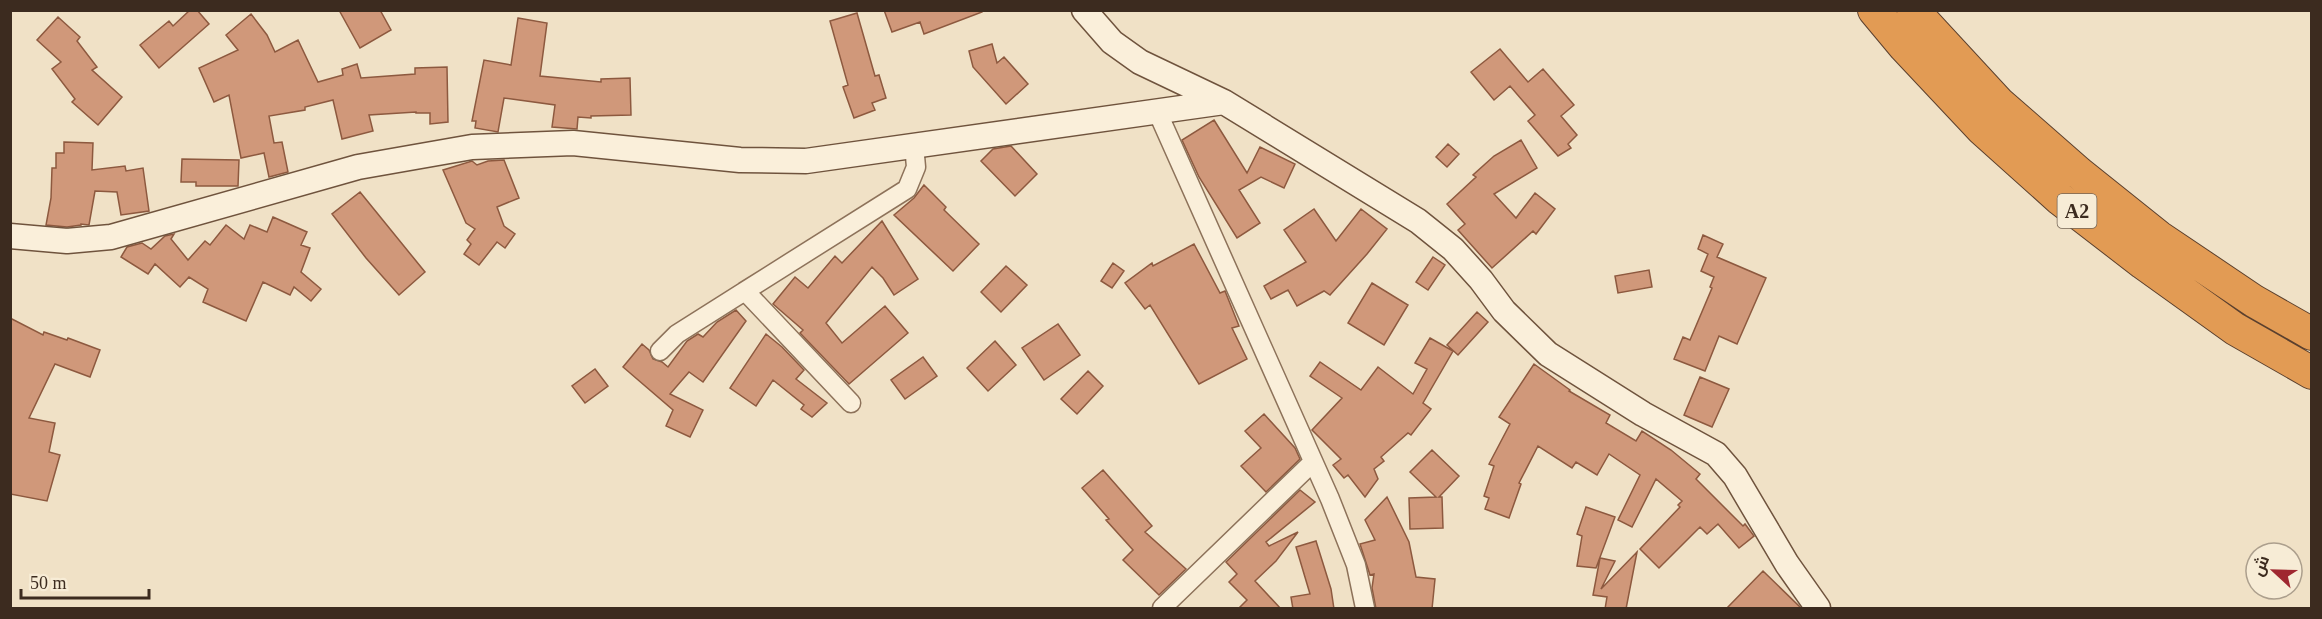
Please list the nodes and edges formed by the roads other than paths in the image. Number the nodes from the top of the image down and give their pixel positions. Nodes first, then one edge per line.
1 (1084, 10) edge
2 (1874, 10) edge
3 (1913, 10) edge
4 (1224, 102) junction
5 (1157, 111) junction
6 (914, 146) junction
7 (10, 236) edge
8 (745, 291) junction
9 (2312, 334) edge
10 (660, 351) dead end
11 (2312, 374) edge
12 (851, 403) dead end
13 (1314, 462) junction
14 (1162, 609) edge
15 (1365, 609) edge
16 (1818, 609) edge

1 - 4 main road
2 - 11 highway, A2
3 - 9 highway, A2
4 - 5 main road
4 - 16 main road
5 - 6 main road
5 - 13 street
6 - 7 main road
6 - 8 street
8 - 10 street
8 - 12 street
13 - 14 street
13 - 15 street

